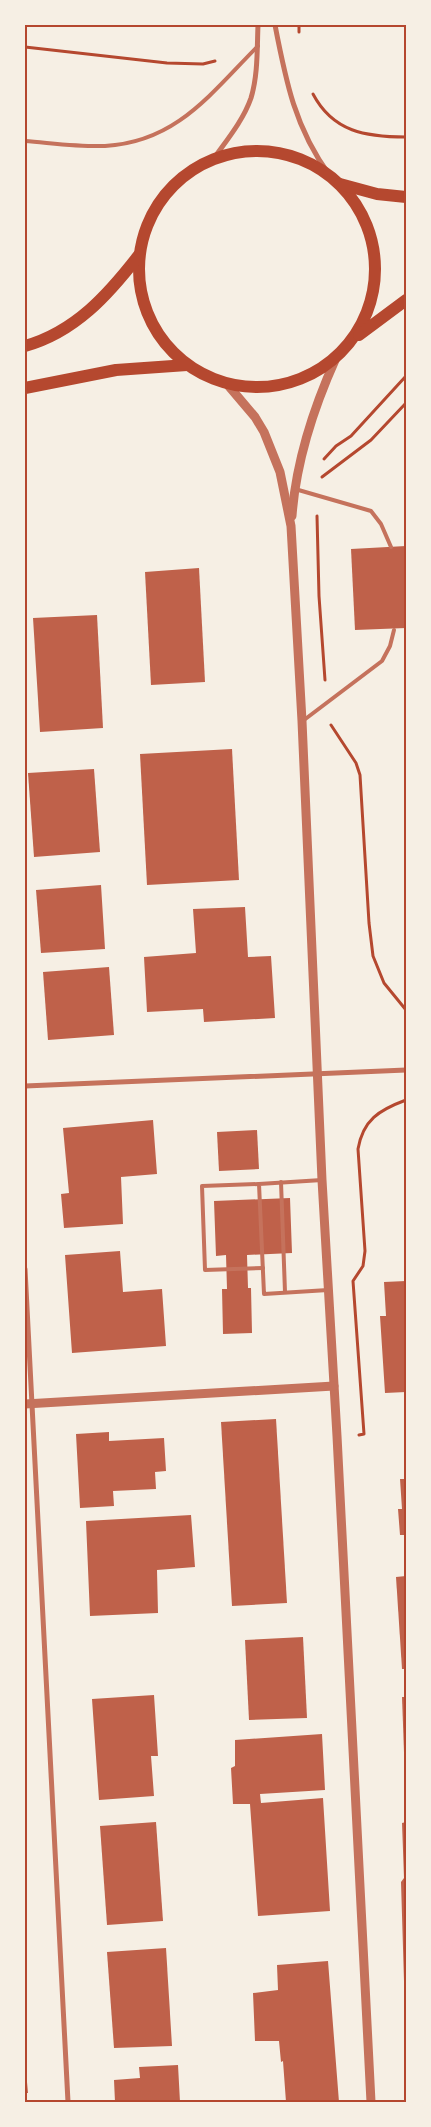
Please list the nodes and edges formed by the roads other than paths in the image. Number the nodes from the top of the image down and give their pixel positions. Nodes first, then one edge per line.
1 (258, 25) edge
2 (275, 25) edge
3 (258, 46) junction
4 (25, 141) edge
5 (212, 161) junction
6 (335, 180) junction
7 (406, 197) edge
8 (139, 255) junction
9 (406, 300) edge
10 (351, 341) junction
11 (25, 346) edge
12 (336, 358) junction
13 (188, 365) junction
14 (227, 384) junction
15 (25, 388) edge
16 (294, 488) junction
17 (291, 526) junction
18 (391, 547) dead end
19 (394, 630) dead end
20 (302, 721) junction
21 (406, 1070) edge
22 (318, 1074) junction
23 (25, 1086) edge
24 (322, 1180) junction
25 (281, 1182) junction
26 (259, 1184) junction
27 (263, 1268) junction
28 (25, 1269) edge
29 (328, 1290) junction
30 (285, 1292) junction
31 (334, 1386) junction
32 (29, 1404) edge
33 (68, 2102) edge
34 (371, 2102) edge

1 - 3 street
2 - 6 street
3 - 4 lane
3 - 5 street
5 - 6 main road
5 - 8 main road
6 - 7 main road
6 - 10 main road
8 - 11 main road
8 - 13 main road
9 - 10 main road
10 - 12 main road
12 - 14 main road
12 - 16 street
13 - 14 main road
13 - 15 main road
14 - 17 street
16 - 17 street
16 - 18 lane
17 - 20 street
19 - 20 lane
20 - 22 street
21 - 22 street
22 - 23 street
22 - 24 street
24 - 25 lane
24 - 29 street
25 - 26 lane
25 - 30 lane
26 - 27 lane
26 - 27 lane
27 - 30 lane
28 - 32 street
29 - 30 lane
29 - 31 street
31 - 32 street
31 - 34 street
32 - 33 street

